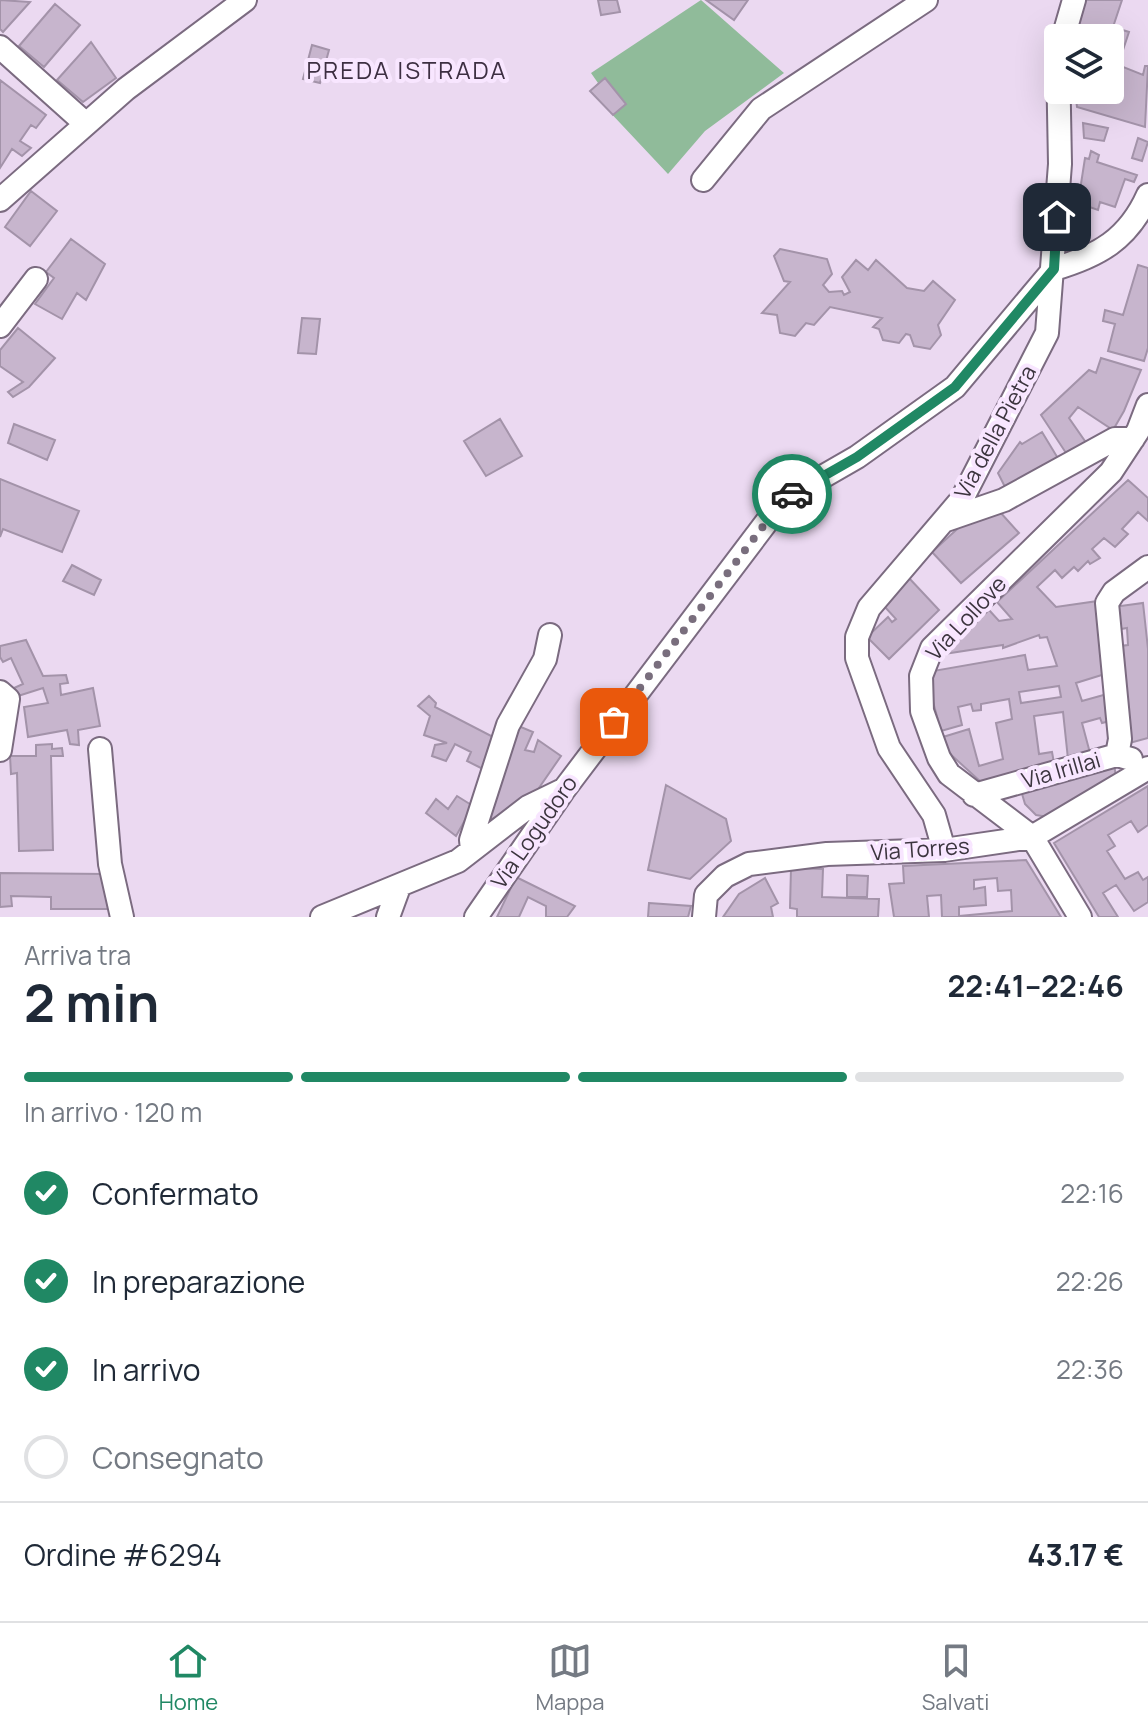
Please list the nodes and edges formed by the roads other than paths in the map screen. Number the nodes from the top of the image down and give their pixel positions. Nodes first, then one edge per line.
1 (245, 0) edge
2 (926, 0) edge
3 (1074, 0) edge
4 (1067, 24) edge
5 (0, 47) edge
6 (1059, 104) edge
7 (86, 124) junction
8 (703, 180) dead end
9 (1148, 195) edge
10 (0, 200) edge
11 (1054, 269) junction
12 (36, 279) dead end
13 (0, 326) edge
14 (1148, 405) edge
15 (1133, 439) junction
16 (943, 521) junction
17 (1148, 567) edge
18 (550, 635) dead end
19 (0, 692) edge
20 (100, 749) dead end
21 (0, 750) edge
22 (1117, 755) junction
23 (1148, 766) edge
24 (563, 791) junction
25 (974, 795) junction
26 (1032, 837) junction
27 (472, 850) junction
28 (944, 850) junction
29 (399, 887) junction
30 (122, 917) edge
31 (322, 917) edge
32 (388, 917) edge
33 (476, 917) edge
34 (704, 917) edge
35 (1080, 917) edge

1 - 7 street
2 - 8 street
3 - 4 street
5 - 7 street
6 - 11 street, Via della Pietra
7 - 10 street
9 - 11 street
11 - 16 street, Via della Pietra
11 - 24 street, Via Logudoro
12 - 13 street
14 - 15 street, Via Lollove
15 - 16 street
15 - 25 street, Via Lollove
16 - 28 street, Via della Pietra
17 - 22 street
18 - 27 street
19 - 21 street
20 - 30 street
22 - 23 street, Via Irillai
22 - 25 street, Via Irillai
23 - 26 street, Via Torres
24 - 27 street
24 - 33 street, Via Logudoro
25 - 26 street, Via Lollove
26 - 28 street, Via Torres
26 - 35 street
27 - 29 street
28 - 34 street, Via Torres
29 - 31 street
29 - 32 street

